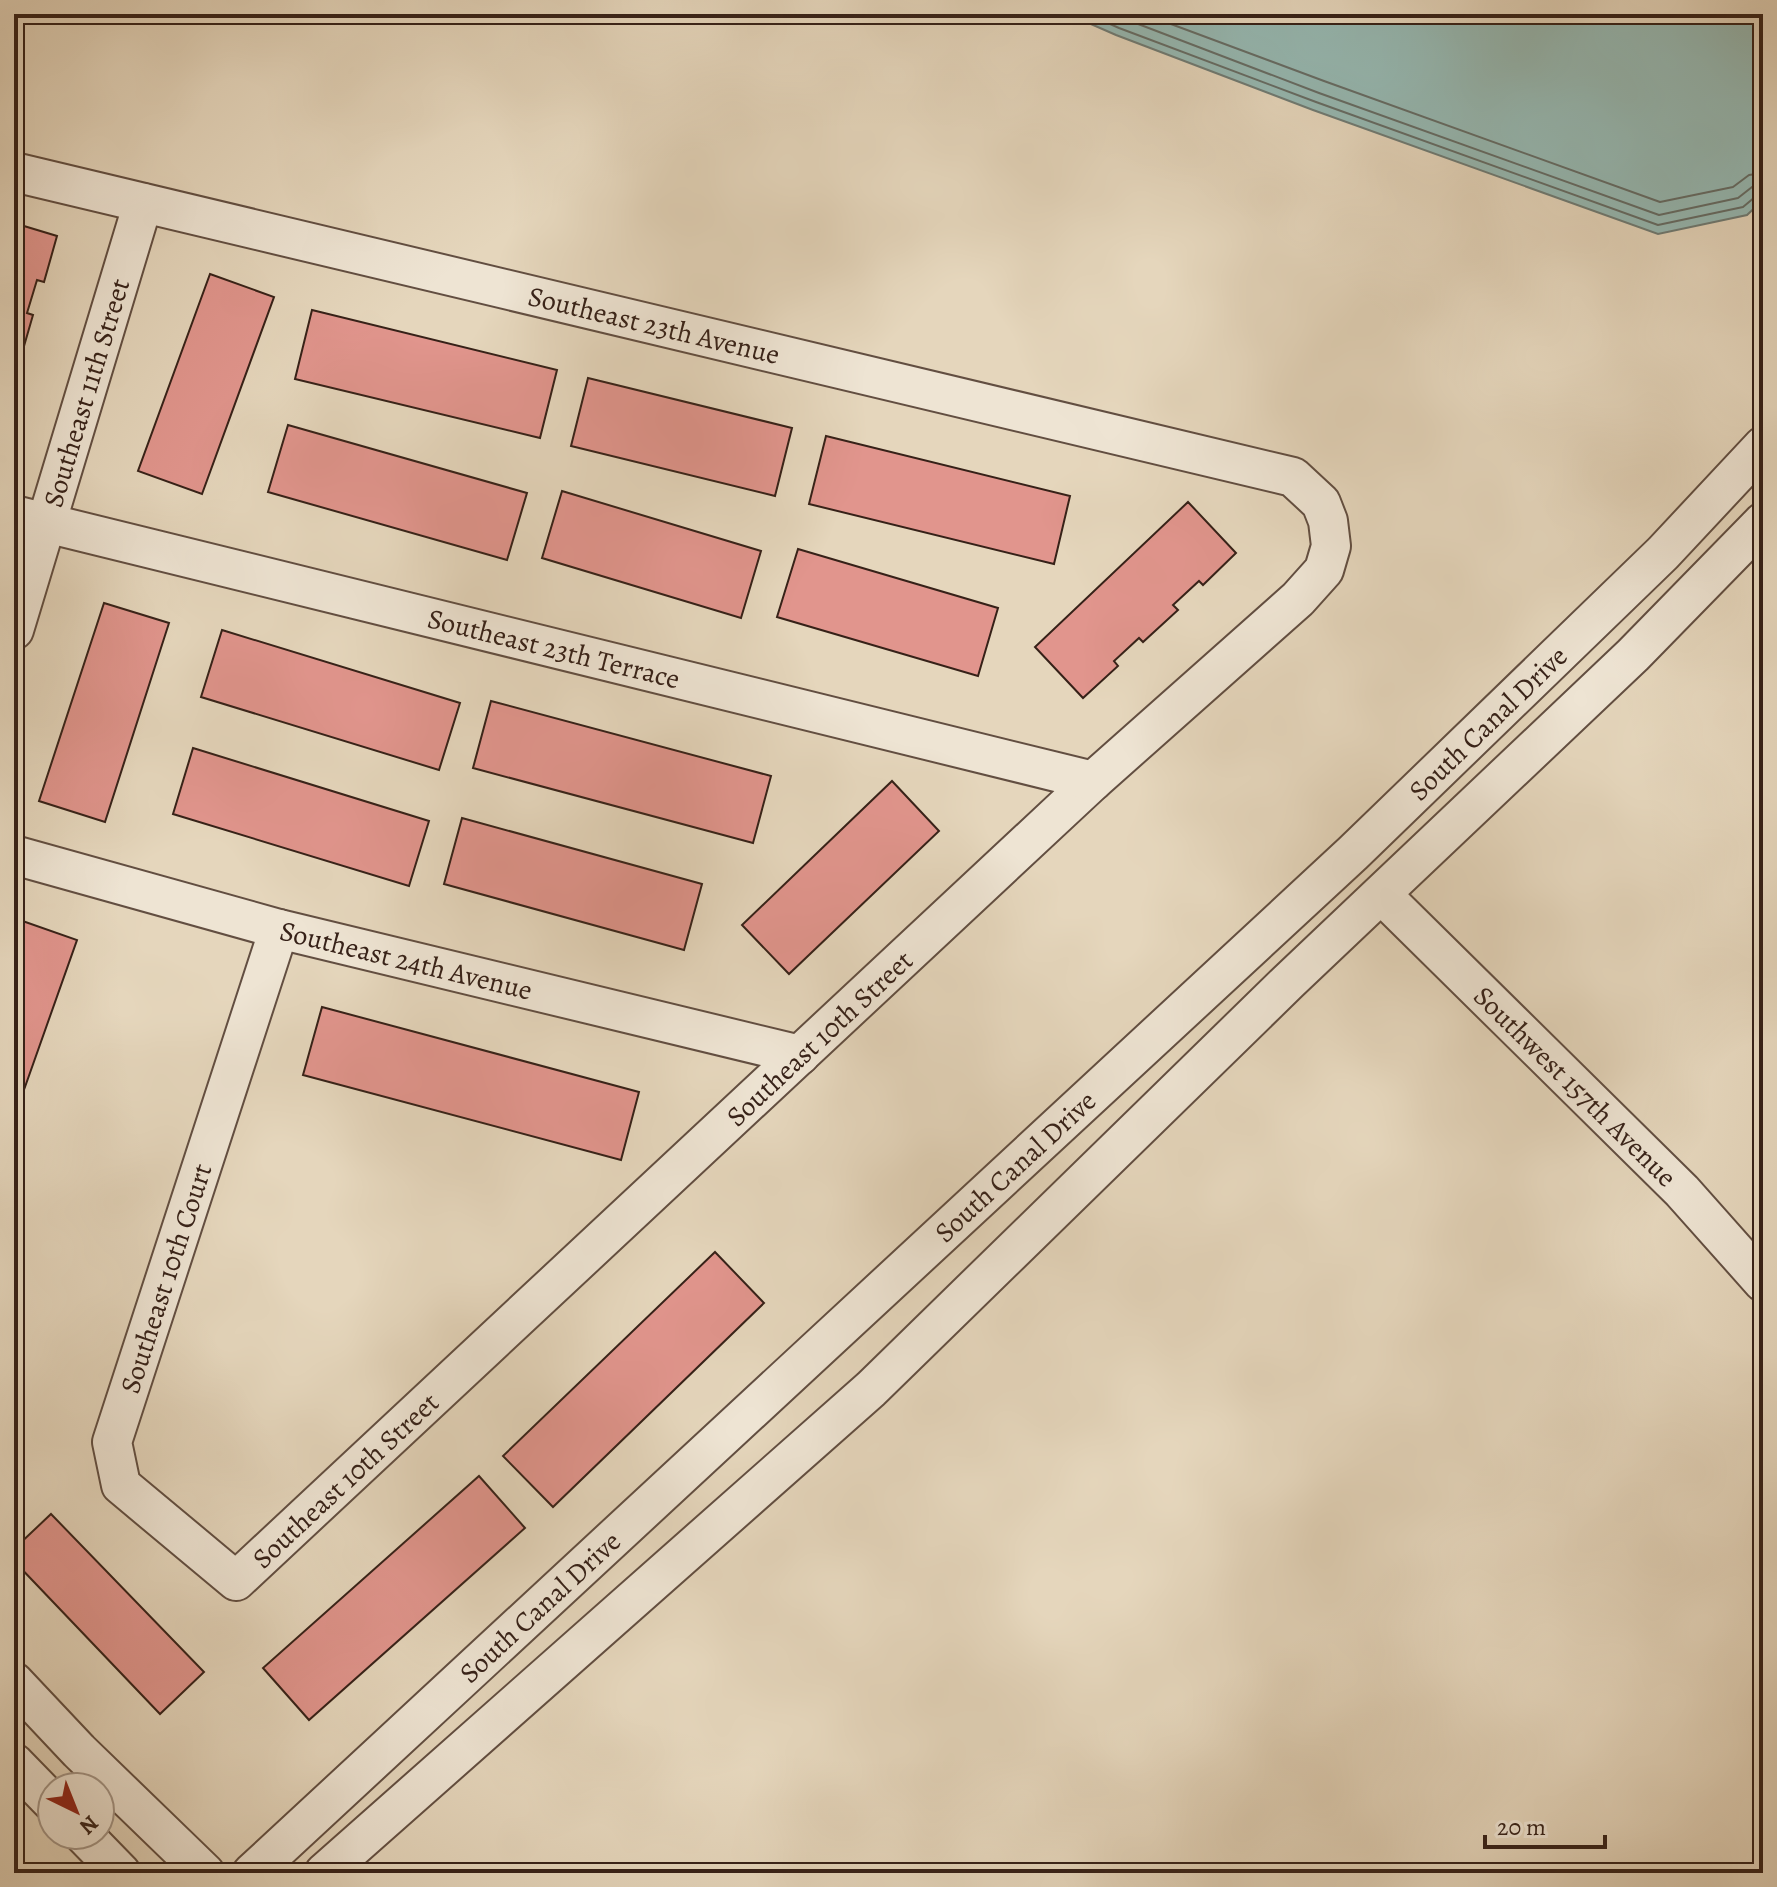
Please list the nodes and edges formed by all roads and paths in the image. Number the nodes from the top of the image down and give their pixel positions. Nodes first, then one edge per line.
1 (14, 172) edge
2 (143, 203) junction
3 (1763, 446) edge
4 (1293, 477) joint
5 (30, 520) edge
6 (1763, 522) edge
7 (14, 630) edge
8 (1093, 781) junction
9 (14, 855) edge
10 (1382, 895) junction
11 (279, 929) junction
12 (800, 1055) junction
13 (1763, 1282) edge
14 (236, 1581) joint
15 (14, 1682) edge
16 (14, 1763) edge
17 (36, 1786) edge
18 (100, 1851) edge
19 (121, 1873) edge
20 (205, 1873) edge
21 (252, 1873) edge
22 (324, 1873) edge

1 - 2 street, Southeast 23th Avenue
2 - 4 street, Southeast 23th Avenue
2 - 5 street, Southeast 11th Street
3 - 21 street, South Canal Drive
4 - 8 street, Southeast 10th Street
5 - 7 street, Southeast 11th Street
5 - 8 street, Southeast 23th Terrace
6 - 10 street, South Canal Drive
8 - 12 street, Southeast 10th Street
9 - 11 street, Southeast 24th Avenue
10 - 13 street, Southwest 157th Avenue
10 - 22 street, South Canal Drive
11 - 12 street, Southeast 24th Avenue
11 - 14 street, Southeast 10th Court
12 - 14 street, Southeast 10th Street
15 - 20 street
16 - 17 street
18 - 19 street

